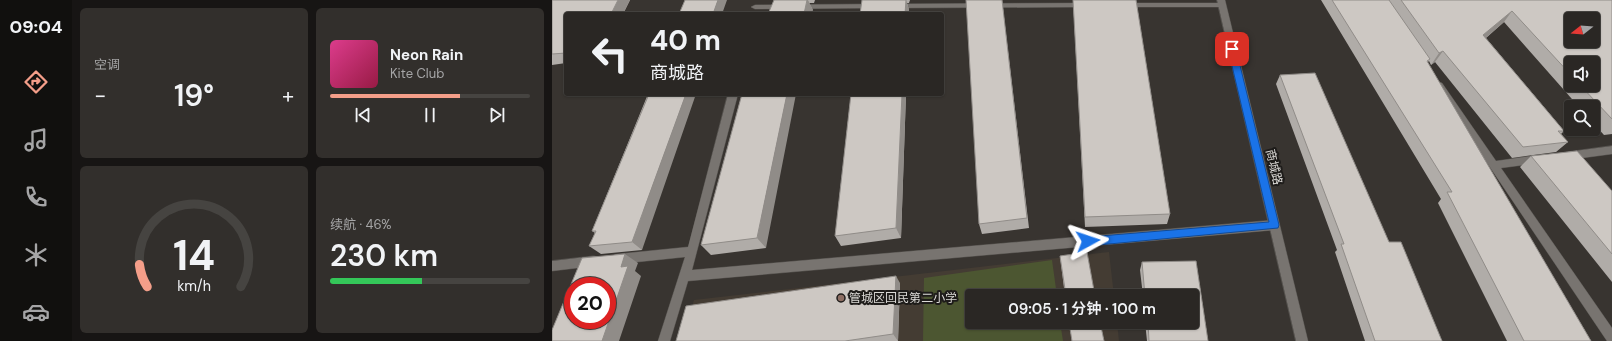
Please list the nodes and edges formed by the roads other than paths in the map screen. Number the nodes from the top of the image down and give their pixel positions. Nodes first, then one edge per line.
1 (1221, 2) edge
2 (1095, 5) edge
3 (1111, 5) edge
4 (755, 7) edge
5 (1435, 79) edge
6 (732, 96) edge
7 (1612, 150) edge
8 (1494, 165) junction
9 (1274, 225) junction
10 (692, 251) junction
11 (552, 266) edge
12 (684, 276) junction
13 (1612, 338) edge
14 (664, 341) edge
15 (1302, 341) edge

1 - 3 street
1 - 9 street, 商城路
2 - 4 street
5 - 8 street
6 - 10 street
7 - 8 street
8 - 13 street
9 - 12 street
9 - 15 street, 商城路
10 - 11 street
10 - 12 street
12 - 14 street

